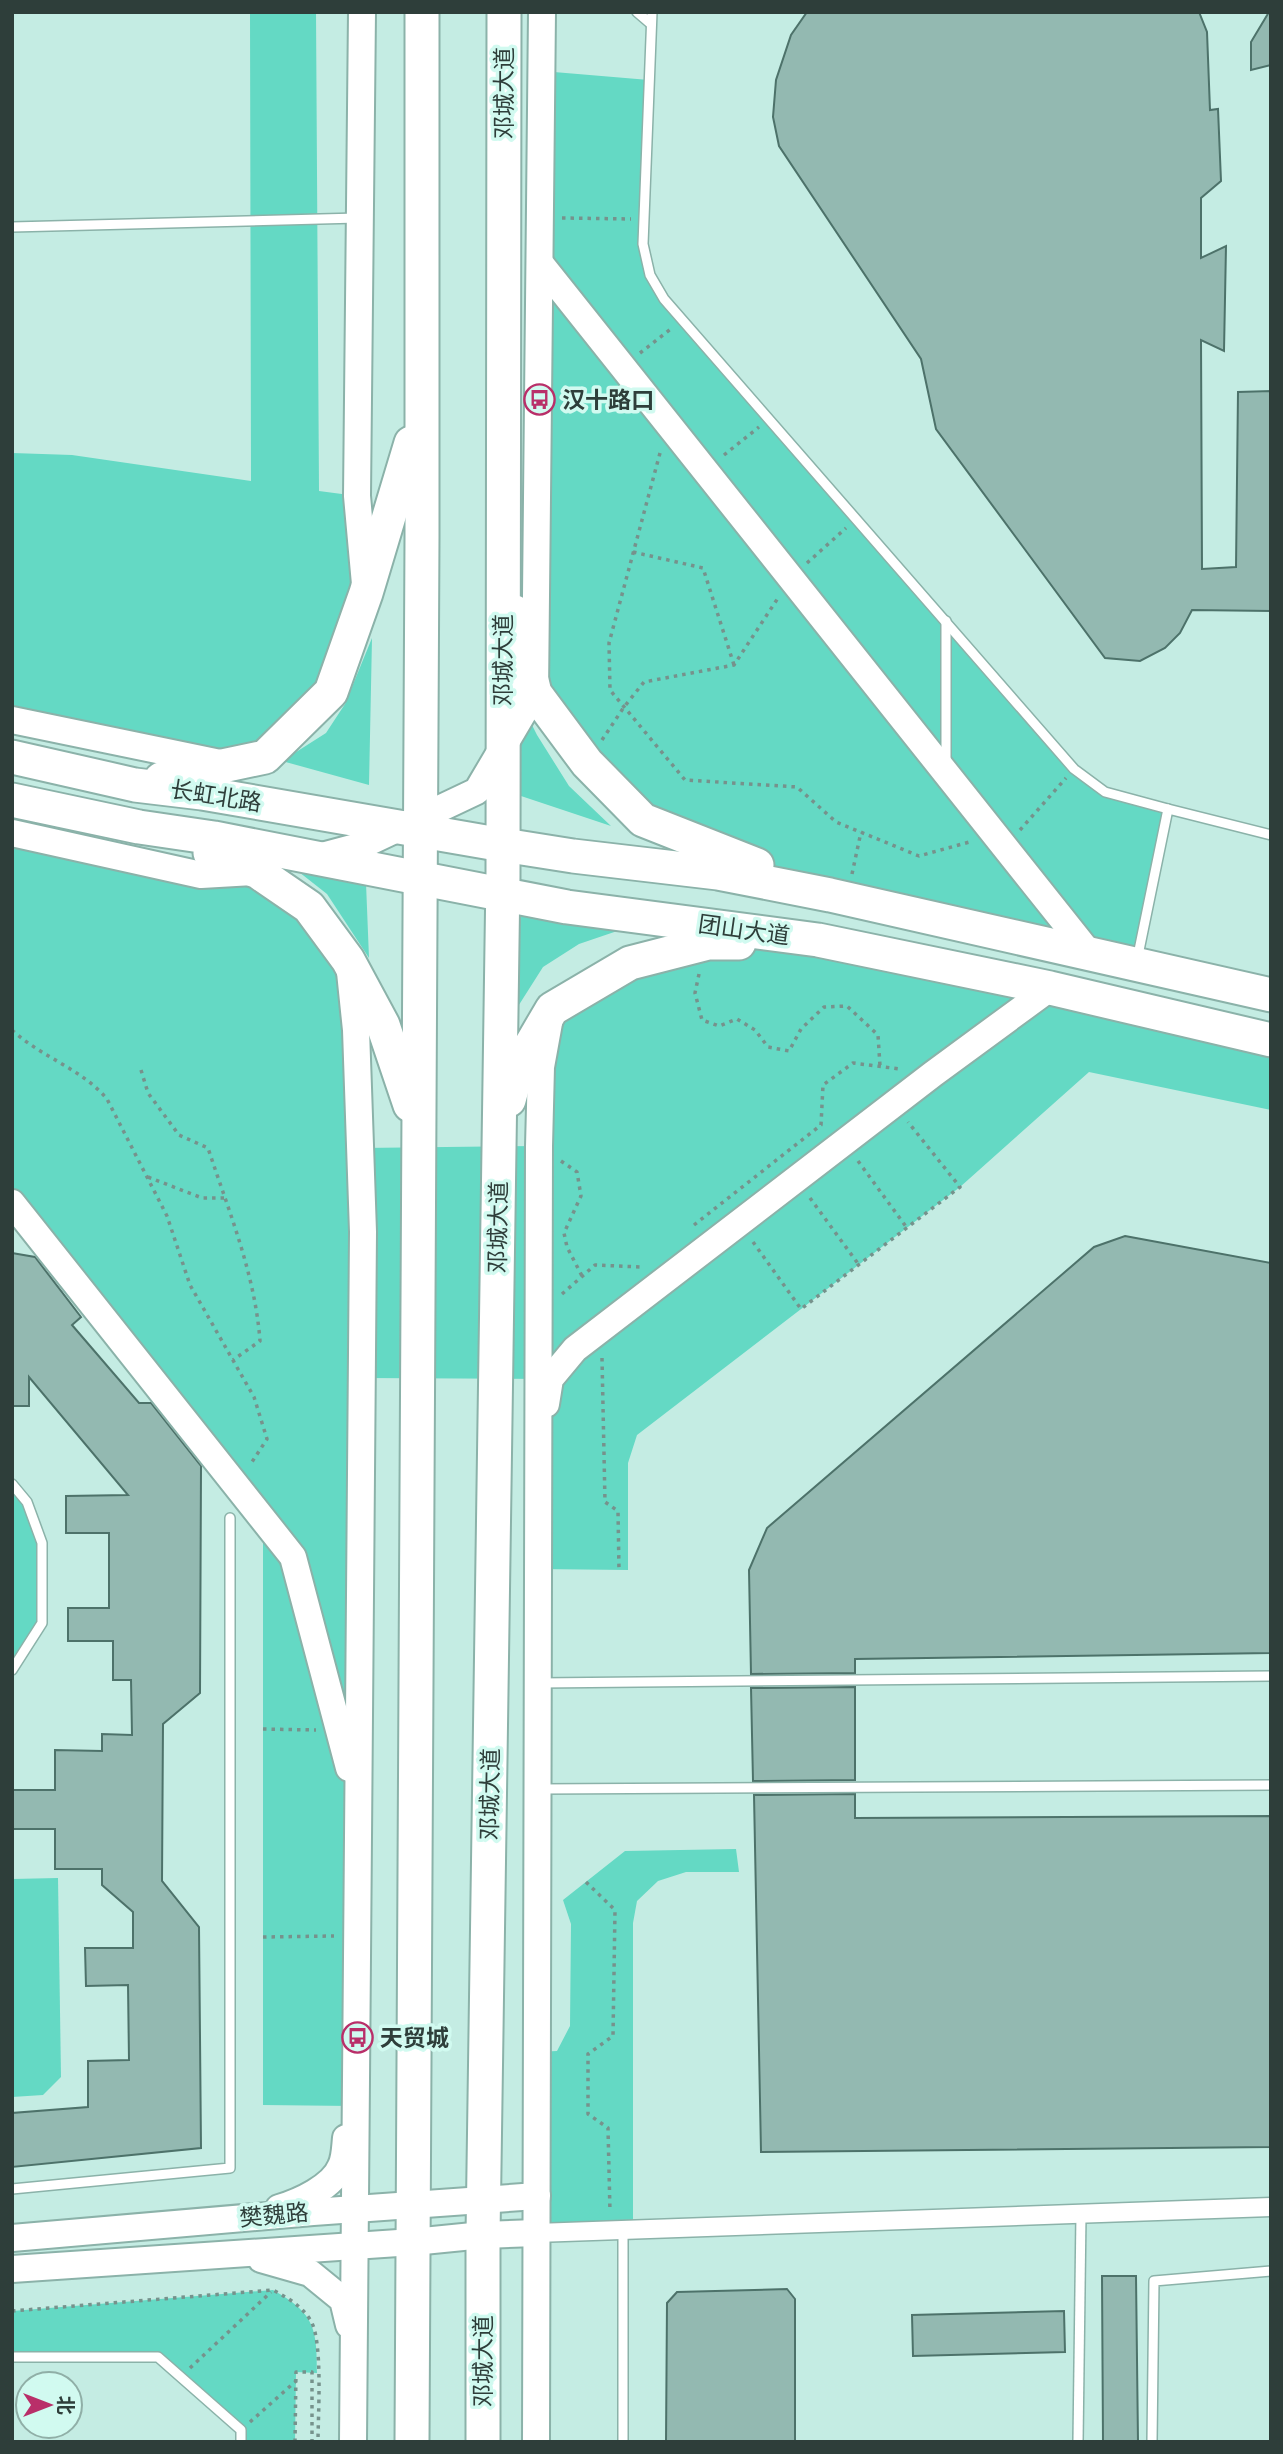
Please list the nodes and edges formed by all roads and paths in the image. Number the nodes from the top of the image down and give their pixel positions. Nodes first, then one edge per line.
1 (362, 12) edge
2 (422, 12) edge
3 (504, 12) edge
4 (542, 12) edge
5 (637, 12) edge
6 (652, 12) edge
7 (651, 24) junction
8 (360, 218) junction
9 (540, 218) junction
10 (643, 219) junction
11 (12, 226) edge
12 (540, 263) junction
13 (682, 320) junction
14 (622, 367) junction
15 (422, 407) junction
16 (769, 419) junction
17 (668, 424) junction
18 (705, 471) junction
19 (856, 519) junction
20 (633, 552) junction
21 (503, 562) junction
22 (790, 578) junction
23 (366, 593) junction
24 (946, 621) junction
25 (734, 665) junction
26 (535, 693) junction
27 (624, 707) junction
28 (12, 720) edge
29 (12, 757) edge
30 (587, 763) junction
31 (229, 765) junction
32 (1074, 769) junction
33 (946, 772) junction
34 (135, 785) junction
35 (12, 800) edge
36 (1168, 809) junction
37 (138, 827) junction
38 (420, 831) junction
39 (861, 832) junction
40 (12, 833) edge
41 (1271, 835) edge
42 (214, 838) joint
43 (1000, 841) junction
44 (503, 845) junction
45 (258, 872) junction
46 (420, 879) junction
47 (502, 894) junction
48 (838, 897) junction
49 (708, 943) junction
50 (833, 944) junction
51 (1090, 954) junction
52 (348, 960) junction
53 (1136, 965) junction
54 (1050, 988) junction
55 (1271, 995) edge
56 (552, 1010) junction
57 (12, 1030) edge
58 (1271, 1040) edge
59 (880, 1066) junction
60 (141, 1070) dead end
61 (933, 1074) junction
62 (894, 1104) junction
63 (419, 1131) junction
64 (499, 1136) junction
65 (844, 1142) junction
66 (539, 1146) junction
67 (146, 1176) junction
68 (796, 1180) junction
69 (224, 1198) junction
70 (12, 1203) edge
71 (739, 1223) junction
72 (694, 1225) dead end
73 (907, 1228) junction
74 (651, 1259) dead end
75 (859, 1265) junction
76 (582, 1276) junction
77 (557, 1298) dead end
78 (602, 1328) junction
79 (233, 1360) junction
80 (538, 1451) junction
81 (12, 1484) edge
82 (237, 1486) junction
83 (230, 1518) dead end
84 (619, 1570) dead end
85 (12, 1670) edge
86 (1271, 1676) edge
87 (538, 1683) junction
88 (262, 1729) dead end
89 (339, 1731) junction
90 (1271, 1785) edge
91 (537, 1789) junction
92 (358, 1802) junction
93 (586, 1882) dead end
94 (357, 1936) junction
95 (263, 1937) dead end
96 (356, 2085) junction
97 (12, 2189) edge
98 (537, 2196) junction
99 (484, 2200) junction
100 (413, 2205) junction
101 (1271, 2207) edge
102 (356, 2209) junction
103 (1082, 2214) junction
104 (246, 2218) junction
105 (617, 2230) junction
106 (536, 2233) junction
107 (483, 2235) junction
108 (12, 2238) edge
109 (413, 2242) junction
110 (355, 2246) junction
111 (242, 2253) junction
112 (12, 2269) edge
113 (1271, 2271) edge
114 (273, 2290) junction
115 (12, 2311) edge
116 (354, 2346) junction
117 (12, 2357) edge
118 (181, 2377) junction
119 (296, 2381) junction
120 (241, 2430) junction
121 (241, 2442) edge
122 (295, 2442) edge
123 (312, 2442) edge
124 (318, 2442) edge
125 (353, 2442) edge
126 (412, 2442) edge
127 (482, 2442) edge
128 (536, 2442) edge
129 (622, 2442) edge
130 (1078, 2442) edge
131 (1152, 2442) edge

1 - 8 street
2 - 15 highway
3 - 21 highway, 邓城大道
4 - 9 street
5 - 7 lane
6 - 7 lane
7 - 10 lane
8 - 11 lane
8 - 23 street
9 - 10 path
9 - 12 street
10 - 13 lane
12 - 14 street
12 - 26 street
13 - 14 path
13 - 16 lane
14 - 17 street
15 - 23 highway
15 - 38 highway
16 - 18 path
16 - 19 lane
17 - 18 street
17 - 20 path
18 - 22 street
19 - 22 path
19 - 24 lane
20 - 25 path
20 - 27 path
21 - 26 highway
21 - 44 highway, 邓城大道
22 - 25 path
22 - 33 street
23 - 31 highway
24 - 32 lane
24 - 33 lane
25 - 27 path
26 - 30 highway
26 - 45 street
27 - 30 path
27 - 39 path
28 - 31 street
29 - 34 highway, 长虹北路
30 - 48 highway
31 - 34 highway
32 - 36 lane
32 - 43 path
33 - 43 street
34 - 38 highway, 长虹北路
35 - 37 highway, 长虹北路
36 - 41 lane
36 - 53 lane
37 - 42 highway, 长虹北路
37 - 45 highway
38 - 44 highway
38 - 46 highway
39 - 43 path
39 - 48 path
40 - 45 street
42 - 46 highway, 团山大道
43 - 51 street
44 - 47 highway, 邓城大道
44 - 48 highway
45 - 52 highway
46 - 47 highway, 团山大道
46 - 63 highway
47 - 50 highway, 团山大道
47 - 64 highway, 邓城大道
48 - 51 highway
49 - 50 highway
49 - 56 highway
49 - 59 path
50 - 54 highway, 团山大道
51 - 53 highway
52 - 63 highway
52 - 92 street
53 - 55 highway
54 - 58 highway, 团山大道
54 - 61 street
56 - 64 highway
56 - 66 street
57 - 67 path
59 - 61 path
59 - 72 path
60 - 69 path
61 - 62 street
62 - 65 street
62 - 73 path
63 - 100 highway
64 - 99 highway, 邓城大道
65 - 68 street
65 - 73 path
66 - 76 path
66 - 80 street
67 - 69 path
67 - 79 path
68 - 71 street
68 - 75 path
69 - 79 path
70 - 82 street
71 - 75 path
71 - 78 street
73 - 75 path
74 - 76 path
76 - 77 path
78 - 80 street
78 - 84 path
79 - 82 path
80 - 87 street
81 - 85 lane
82 - 89 street
83 - 97 lane
86 - 87 lane
87 - 91 street
88 - 89 path
89 - 92 street
90 - 91 lane
91 - 98 street
92 - 94 street
93 - 105 path
94 - 95 path
94 - 96 street
96 - 102 street
96 - 104 street
98 - 99 street, 樊魏路
98 - 106 street
99 - 100 street, 樊魏路
99 - 107 highway, 邓城大道
100 - 102 street, 樊魏路
100 - 109 highway
101 - 103 street
102 - 104 street, 樊魏路
102 - 110 street
103 - 105 street
103 - 130 lane
104 - 108 street, 樊魏路
105 - 106 street
105 - 129 lane
106 - 107 street, 樊魏路
106 - 128 street
107 - 109 street, 樊魏路
107 - 127 highway, 邓城大道
109 - 110 street, 樊魏路
109 - 126 highway
110 - 111 street, 樊魏路
110 - 116 street
111 - 112 street, 樊魏路
111 - 116 street
113 - 131 lane
114 - 115 path
114 - 118 path
114 - 124 path
116 - 125 street
117 - 118 lane
118 - 120 lane
119 - 120 path
119 - 122 path
119 - 123 path
120 - 121 lane

